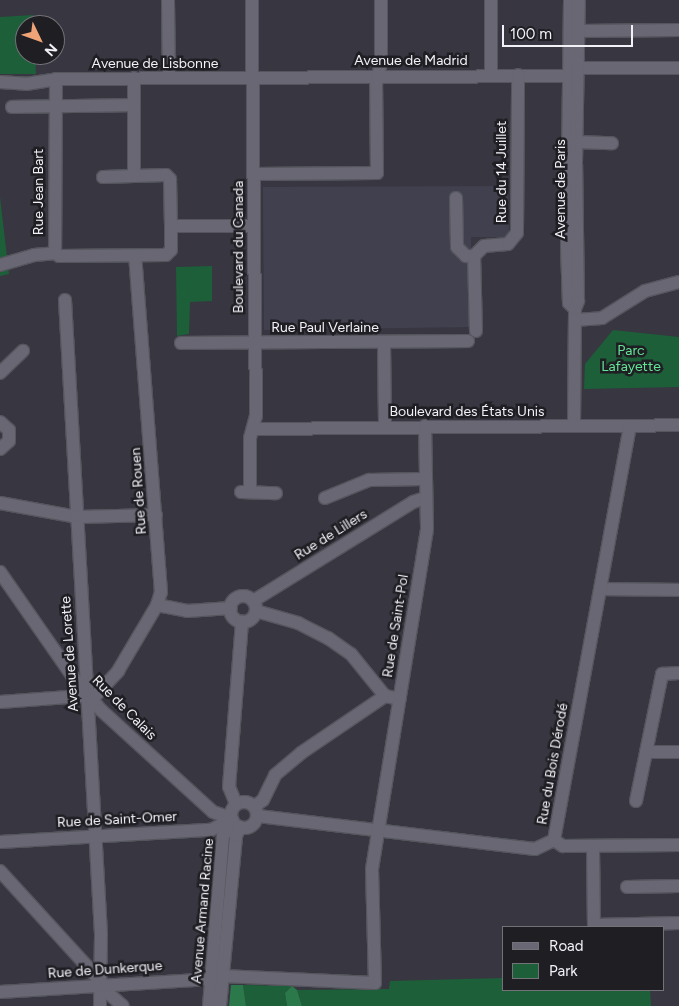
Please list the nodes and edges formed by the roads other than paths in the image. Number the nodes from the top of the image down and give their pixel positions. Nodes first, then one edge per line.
1 (168, 0) edge
2 (252, 0) edge
3 (381, 0) edge
4 (490, 0) edge
5 (570, 0) edge
6 (575, 0) edge
7 (579, 0) edge
8 (679, 30) edge
9 (579, 31) junction
10 (679, 68) edge
11 (574, 72) junction
12 (518, 75) junction
13 (380, 76) junction
14 (491, 76) junction
15 (134, 78) junction
16 (169, 78) junction
17 (254, 78) junction
18 (56, 79) junction
19 (0, 82) edge
20 (134, 105) junction
21 (12, 106) dead end
22 (54, 106) junction
23 (576, 142) junction
24 (612, 142) dead end
25 (254, 174) junction
26 (134, 176) junction
27 (103, 177) dead end
28 (456, 198) dead end
29 (171, 226) junction
30 (253, 226) junction
31 (55, 253) junction
32 (135, 256) junction
33 (474, 256) junction
34 (0, 266) edge
35 (679, 282) edge
36 (65, 300) dead end
37 (575, 315) junction
38 (384, 342) junction
39 (181, 343) dead end
40 (254, 343) junction
41 (23, 351) dead end
42 (0, 372) edge
43 (0, 422) edge
44 (679, 425) edge
45 (426, 426) junction
46 (574, 426) junction
47 (630, 426) junction
48 (385, 427) junction
49 (255, 429) junction
50 (0, 450) edge
51 (425, 479) junction
52 (276, 493) dead end
53 (325, 498) dead end
54 (425, 498) junction
55 (0, 503) edge
56 (156, 514) junction
57 (77, 517) junction
58 (0, 572) edge
59 (601, 589) junction
60 (679, 590) edge
61 (157, 605) junction
62 (255, 606) junction
63 (230, 608) junction
64 (242, 622) junction
65 (679, 672) edge
66 (88, 696) junction
67 (385, 696) junction
68 (400, 699) junction
69 (0, 702) edge
70 (646, 752) junction
71 (679, 752) edge
72 (636, 801) dead end
73 (236, 804) junction
74 (256, 811) junction
75 (234, 821) junction
76 (378, 830) junction
77 (94, 836) junction
78 (554, 840) junction
79 (0, 842) edge
80 (679, 845) edge
81 (593, 846) junction
82 (0, 871) edge
83 (679, 886) edge
84 (627, 887) dead end
85 (679, 923) edge
86 (216, 978) junction
87 (375, 983) joint
88 (100, 986) junction
89 (0, 992) edge
90 (100, 1006) edge
91 (123, 1006) edge
92 (209, 1006) edge
93 (220, 1006) edge

1 - 16 street
2 - 17 street, Boulevard du Canada
3 - 13 street
4 - 14 street
5 - 11 street
6 - 11 street
7 - 9 street
8 - 9 street
9 - 11 street
10 - 11 street, Avenue de Madrid
11 - 12 street, Avenue de Madrid
11 - 23 street, Avenue de Paris
11 - 37 street, Avenue de Paris
12 - 14 street, Avenue de Madrid
12 - 33 street, Rue du 14 Juillet
13 - 14 street, Avenue de Madrid
13 - 17 street, Avenue de Madrid
13 - 25 street
15 - 16 street, Avenue de Lisbonne
15 - 18 street, Avenue de Lisbonne
15 - 20 street
16 - 17 street, Avenue de Lisbonne
17 - 25 street, Boulevard du Canada
18 - 19 street, Avenue de Lisbonne
18 - 22 street, Rue Jean Bart
20 - 22 street
20 - 26 street
21 - 22 street
22 - 31 street, Rue Jean Bart
23 - 24 street
23 - 37 street, Avenue de Paris
25 - 30 street, Boulevard du Canada
26 - 27 street
26 - 29 street
28 - 33 street
29 - 30 street
29 - 32 street, Rue Jean Bart
30 - 40 street, Boulevard du Canada
31 - 32 street, Rue Jean Bart
31 - 34 street
32 - 56 street, Rue de Rouen
33 - 38 street, Rue Paul Verlaine
35 - 37 street
36 - 57 street, Avenue de Lorette
37 - 46 street, Avenue de Paris
38 - 40 street, Rue Paul Verlaine
38 - 48 street
39 - 40 street, Rue Paul Verlaine
40 - 49 street, Boulevard du Canada
41 - 42 street
43 - 50 street
44 - 47 street, Boulevard des États Unis
45 - 46 street, Boulevard des États Unis
45 - 48 street, Boulevard des États Unis
45 - 51 street, Rue de Saint-Pol
46 - 47 street, Boulevard des États Unis
47 - 59 street, Rue du Bois Dérodé
48 - 49 street, Boulevard des États Unis
49 - 52 street, Boulevard du Canada
51 - 53 street
51 - 54 street, Rue de Saint-Pol
54 - 62 street, Rue de Lillers
54 - 68 street, Rue de Saint-Pol
55 - 57 street
56 - 57 street
56 - 61 street, Rue de Rouen
57 - 66 street, Avenue de Lorette
58 - 66 street, Rue de Calais
59 - 60 street
59 - 78 street, Rue du Bois Dérodé
61 - 63 street
61 - 66 street, Rue de Rouen
62 - 63 street
62 - 64 street
62 - 67 street
63 - 64 street
64 - 73 street
65 - 70 street
66 - 69 street
66 - 75 street, Rue de Calais
66 - 77 street, Avenue de Lorette
67 - 68 street
67 - 74 street
68 - 76 street, Rue de Saint-Pol
70 - 71 street
70 - 72 street
73 - 74 street, Rue du Bois Dérodé
73 - 75 street, Avenue Armand Racine
74 - 75 street, Rue de Saint-Omer
74 - 76 street, Rue du Bois Dérodé
75 - 77 street, Rue de Saint-Omer
75 - 86 street, Avenue Armand Racine
76 - 78 street, Rue du Bois Dérodé
76 - 87 street, Rue de Saint-Pol
77 - 79 street, Rue de Saint-Omer
77 - 88 street, Avenue de Lorette
78 - 81 street
80 - 81 street
81 - 85 street
82 - 88 street
83 - 84 street
86 - 87 street, Rue de Dunkerque
86 - 88 street, Rue de Dunkerque
86 - 92 street, Avenue Armand Racine
86 - 93 street, Avenue Armand Racine
88 - 89 street, Rue de Dunkerque
88 - 90 street, Avenue de Lorette
88 - 91 street

